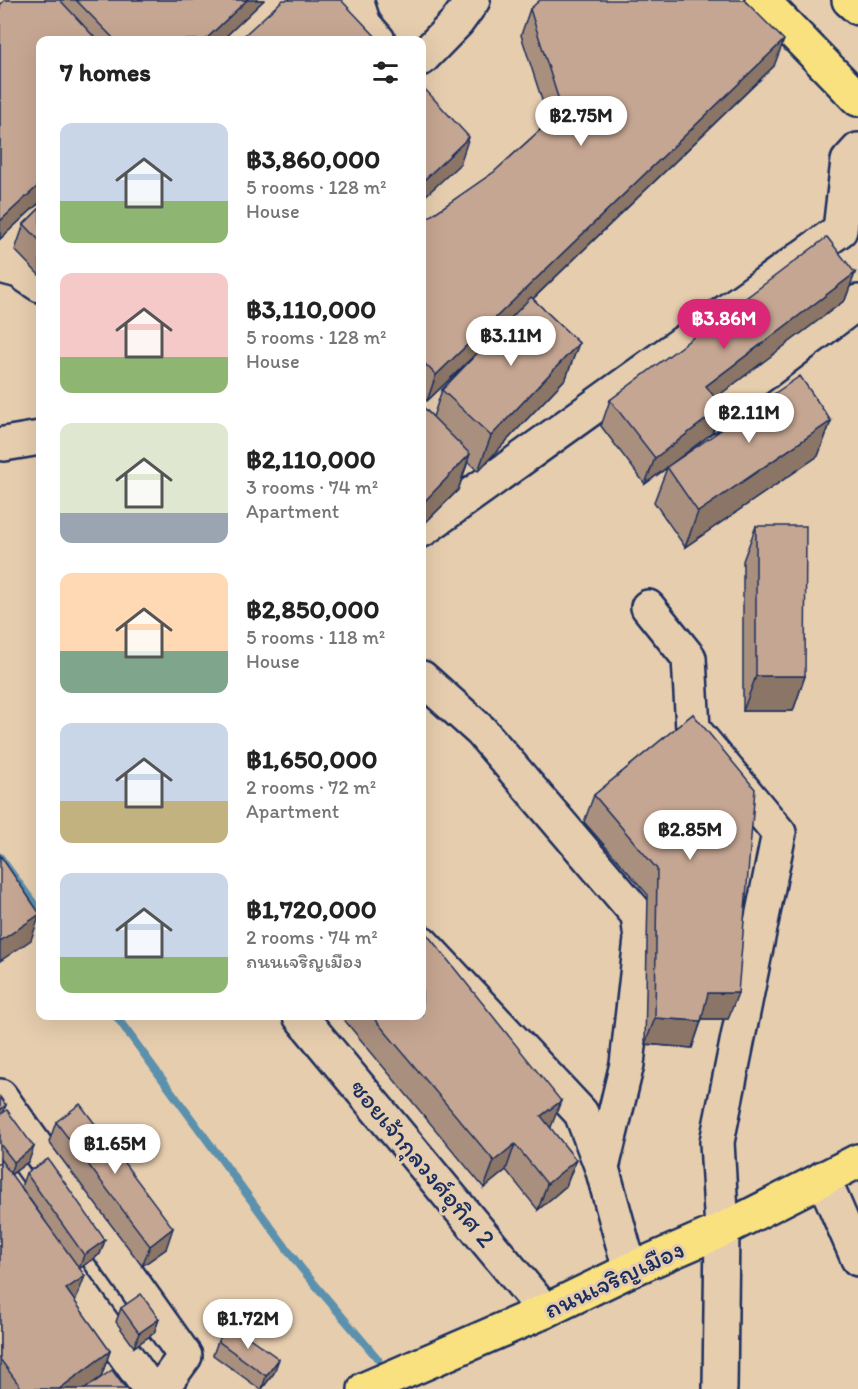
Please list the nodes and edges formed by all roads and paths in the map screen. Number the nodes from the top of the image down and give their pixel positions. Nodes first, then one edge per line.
1 (272, 0) edge
2 (356, 0) edge
3 (473, 0) edge
4 (762, 0) edge
5 (849, 0) edge
6 (858, 8) edge
7 (234, 36) edge
8 (374, 36) edge
9 (426, 54) edge
10 (858, 99) edge
11 (858, 150) edge
12 (36, 226) edge
13 (0, 261) edge
14 (0, 266) edge
15 (36, 282) edge
16 (858, 302) edge
17 (709, 415) edge
18 (36, 439) edge
19 (1, 448) edge
20 (426, 527) edge
21 (648, 607) dead end
22 (426, 682) edge
23 (426, 948) edge
24 (303, 1020) edge
25 (0, 1096) edge
26 (858, 1161) edge
27 (602, 1168) junction
28 (823, 1178) junction
29 (0, 1181) edge
30 (722, 1230) junction
31 (858, 1259) edge
32 (630, 1270) junction
33 (545, 1311) junction
34 (154, 1389) edge
35 (160, 1389) edge
36 (365, 1389) edge
37 (720, 1389) edge

1 - 7 street
2 - 8 street
3 - 9 street
4 - 10 main road
5 - 6 main road
11 - 20 street
12 - 13 street
14 - 15 street
16 - 17 street
18 - 19 street
21 - 30 street
22 - 27 street
23 - 27 street
24 - 33 street, ซอยเจ้ากุลวงศ์อุทิศ 2
25 - 35 street
26 - 28 main road, ถนนเจริญเมือง
27 - 32 street
28 - 30 main road, ถนนเจริญเมือง
28 - 31 street
29 - 34 street
30 - 32 main road, ถนนเจริญเมือง
30 - 37 street
32 - 33 main road, ถนนเจริญเมือง
33 - 36 main road, ถนนเจริญเมือง

